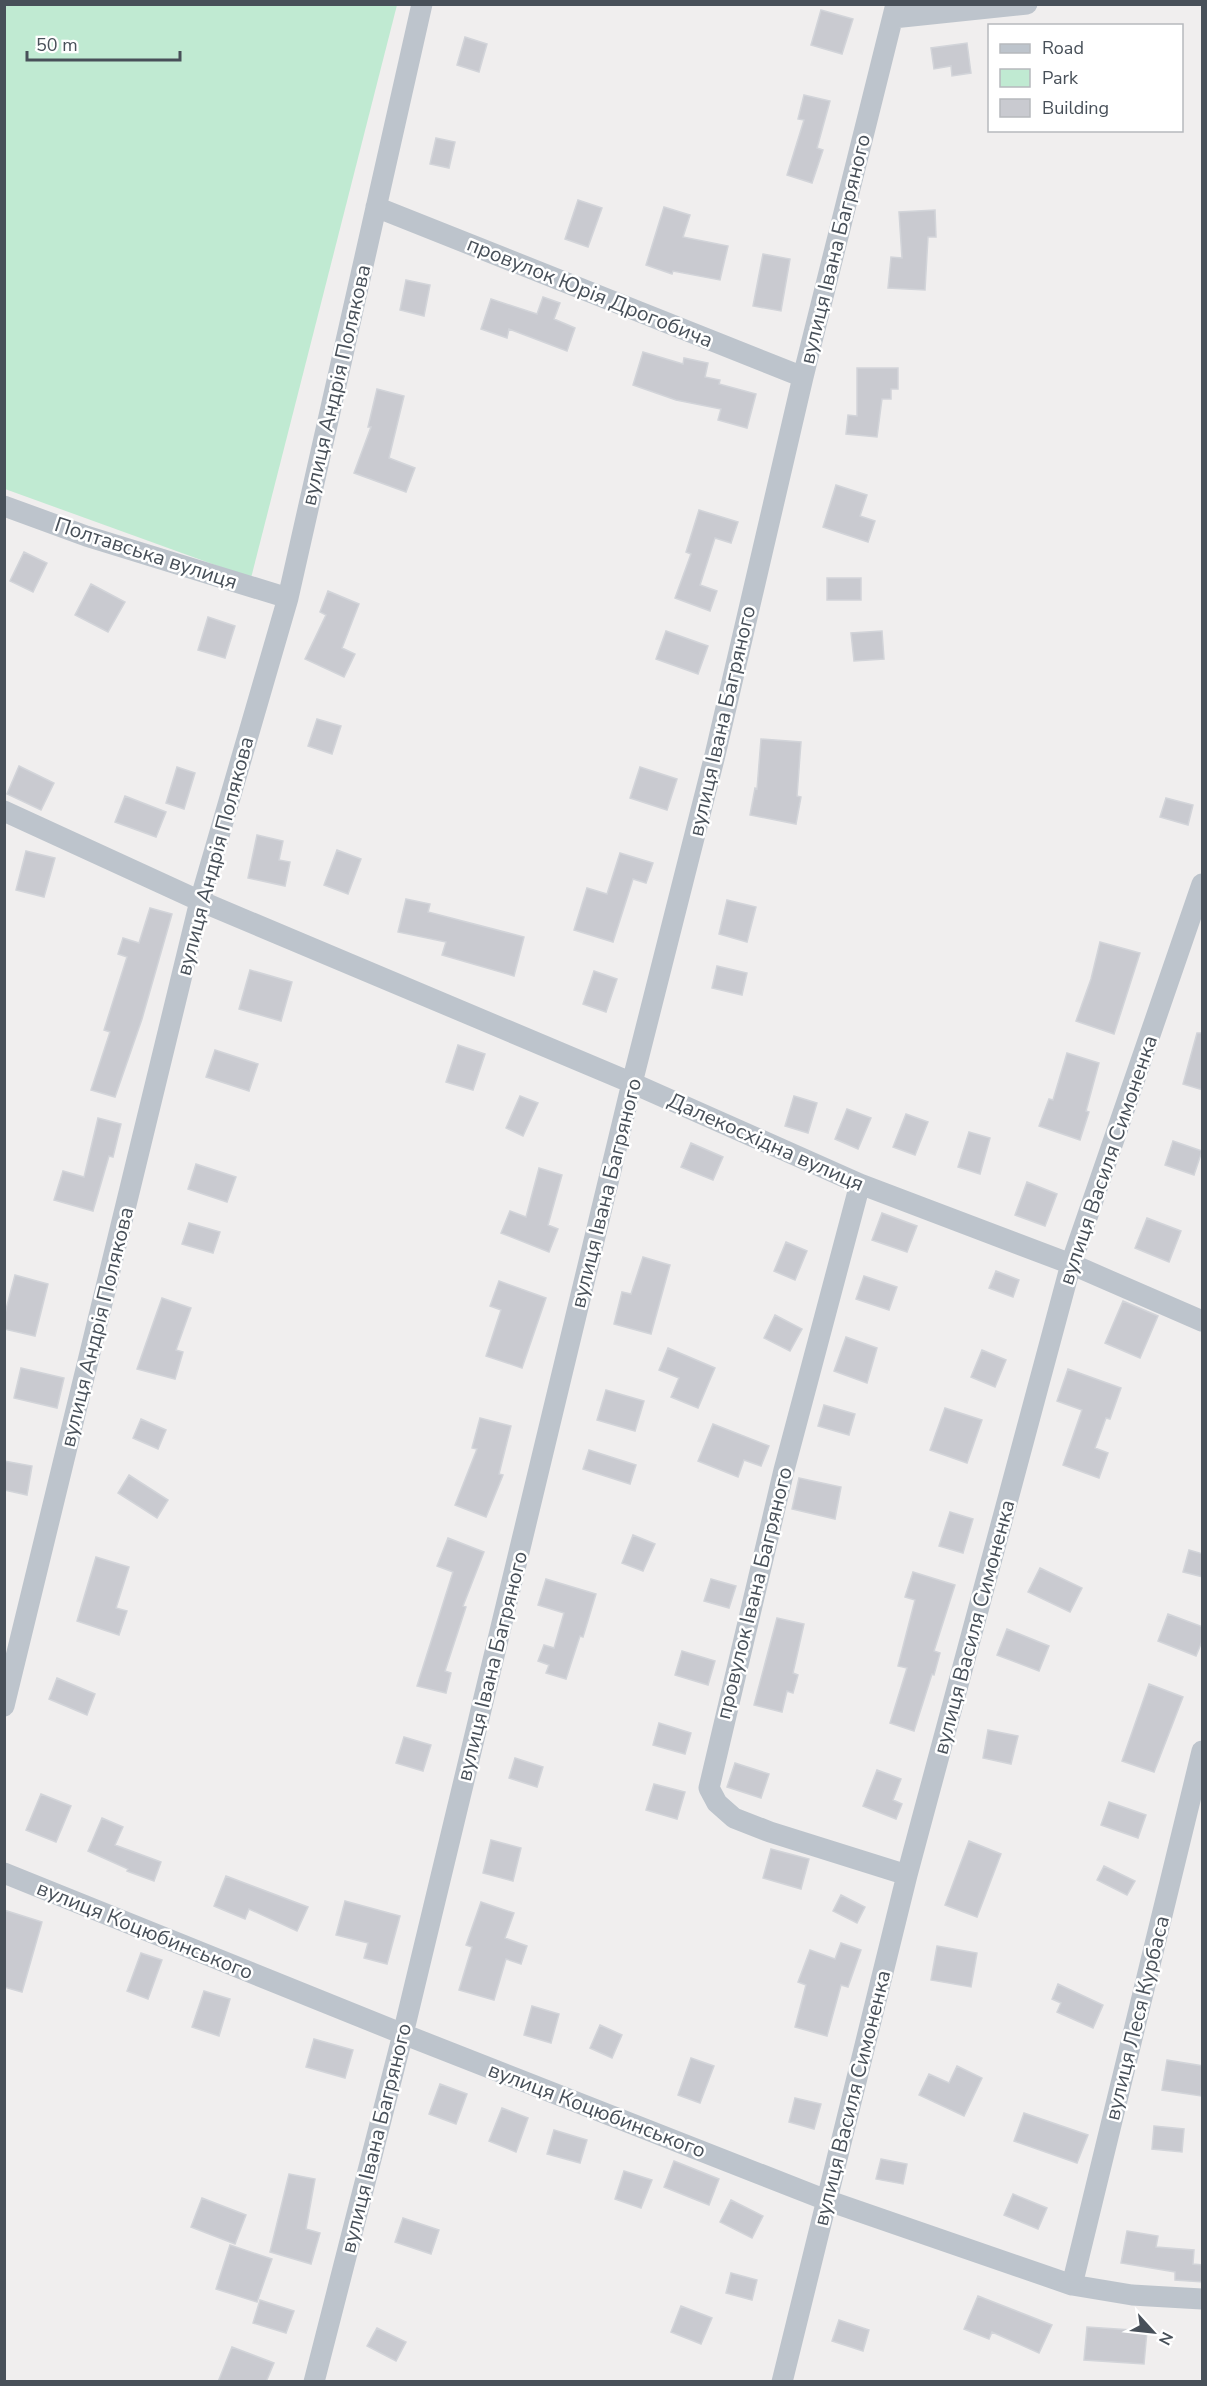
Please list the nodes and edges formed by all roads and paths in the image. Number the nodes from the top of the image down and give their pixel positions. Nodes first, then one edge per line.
1 (422, 4) edge
2 (1027, 4) edge
3 (895, 11) edge
4 (376, 207) junction
5 (803, 377) junction
6 (4, 506) edge
7 (288, 598) junction
8 (4, 811) edge
9 (1203, 884) edge
10 (200, 902) junction
11 (632, 1083) junction
12 (860, 1184) junction
13 (1071, 1264) junction
14 (1203, 1321) edge
15 (7, 1676) edge
16 (4, 1706) edge
17 (1203, 1751) edge
18 (4, 1873) edge
19 (907, 1875) junction
20 (403, 2034) junction
21 (826, 2200) junction
22 (1072, 2285) junction
23 (1203, 2299) edge
24 (314, 2382) edge
25 (782, 2382) edge

1 - 4 street, вулиця Андрія Полякова
2 - 3 street
3 - 5 street, вулиця Івана Багряного
4 - 5 street, провулок Юрія Дрогобича
4 - 7 street, вулиця Андрія Полякова
5 - 11 street, вулиця Івана Багряного
6 - 7 street, Полтавська вулиця
7 - 10 street, вулиця Андрія Полякова
8 - 10 street, Далекосхідна вулиця
9 - 13 street, вулиця Василя Симоненка
10 - 11 street, Далекосхідна вулиця
10 - 15 street, вулиця Андрія Полякова
11 - 12 street, Далекосхідна вулиця
11 - 20 street, вулиця Івана Багряного
12 - 13 street, Далекосхідна вулиця
12 - 19 street, провулок Івана Багряного
13 - 14 street, Далекосхідна вулиця
13 - 19 street, вулиця Василя Симоненка
15 - 16 street, вулиця Андрія Полякова
17 - 22 street, вулиця Леся Курбаса
18 - 20 street, вулиця Коцюбинського
19 - 21 street, вулиця Василя Симоненка
20 - 21 street, вулиця Коцюбинського
20 - 24 street, вулиця Івана Багряного
21 - 22 street, вулиця Коцюбинського
21 - 25 street, вулиця Василя Симоненка
22 - 23 street, вулиця Коцюбинського

